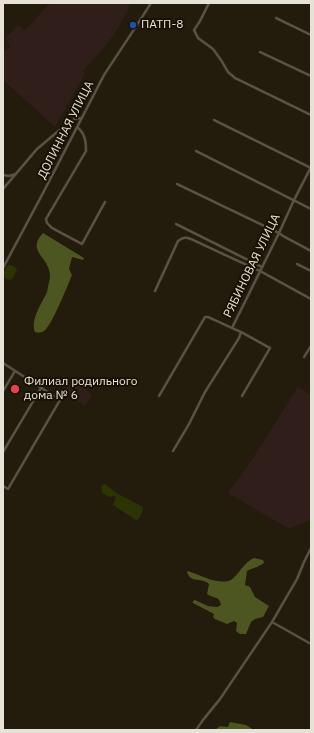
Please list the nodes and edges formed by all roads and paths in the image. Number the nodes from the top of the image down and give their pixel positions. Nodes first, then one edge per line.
1 (150, 3) edge
2 (209, 3) edge
3 (276, 18) dead end
4 (311, 35) edge
5 (260, 52) dead end
6 (311, 76) edge
7 (311, 115) edge
8 (82, 118) junction
9 (214, 120) dead end
10 (77, 127) junction
11 (196, 151) dead end
12 (311, 168) edge
13 (17, 174) junction
14 (3, 175) edge
15 (177, 184) dead end
16 (3, 189) edge
17 (294, 200) junction
18 (105, 202) dead end
19 (311, 209) edge
20 (176, 224) dead end
21 (279, 233) junction
22 (311, 251) edge
23 (297, 264) dead end
24 (262, 266) junction
25 (3, 268) edge
26 (260, 271) junction
27 (311, 271) edge
28 (155, 291) dead end
29 (311, 299) edge
30 (232, 328) junction
31 (241, 332) junction
32 (311, 346) edge
33 (304, 357) dead end
34 (3, 363) edge
35 (15, 371) junction
36 (41, 388) junction
37 (3, 391) edge
38 (159, 396) dead end
39 (242, 396) dead end
40 (173, 451) dead end
41 (3, 452) edge
42 (3, 486) edge
43 (311, 548) edge
44 (272, 622) junction
45 (311, 644) edge
46 (196, 730) edge

1 - 8 street, ДОЛИННАЯ УЛИЦА
2 - 7 street
3 - 4 street
5 - 6 street
8 - 10 street, ДОЛИННАЯ УЛИЦА
8 - 13 street
9 - 12 street
10 - 18 street
10 - 25 street, ДОЛИННАЯ УЛИЦА
11 - 17 street
12 - 17 street, РЯБИНОВАЯ УЛИЦА
13 - 14 street
13 - 16 street
15 - 21 street
17 - 19 street
17 - 21 street, РЯБИНОВАЯ УЛИЦА
20 - 24 street
21 - 22 street
21 - 24 street, РЯБИНОВАЯ УЛИЦА
23 - 27 street
24 - 26 street, РЯБИНОВАЯ УЛИЦА
26 - 28 street
26 - 29 street
26 - 30 street, РЯБИНОВАЯ УЛИЦА
30 - 31 street, РЯБИНОВАЯ УЛИЦА
30 - 38 street
31 - 39 street
31 - 40 street, РЯБИНОВАЯ УЛИЦА
32 - 33 street
34 - 35 street
35 - 36 street
35 - 37 street
36 - 41 street
36 - 42 street
43 - 44 street
44 - 45 street
44 - 46 street

